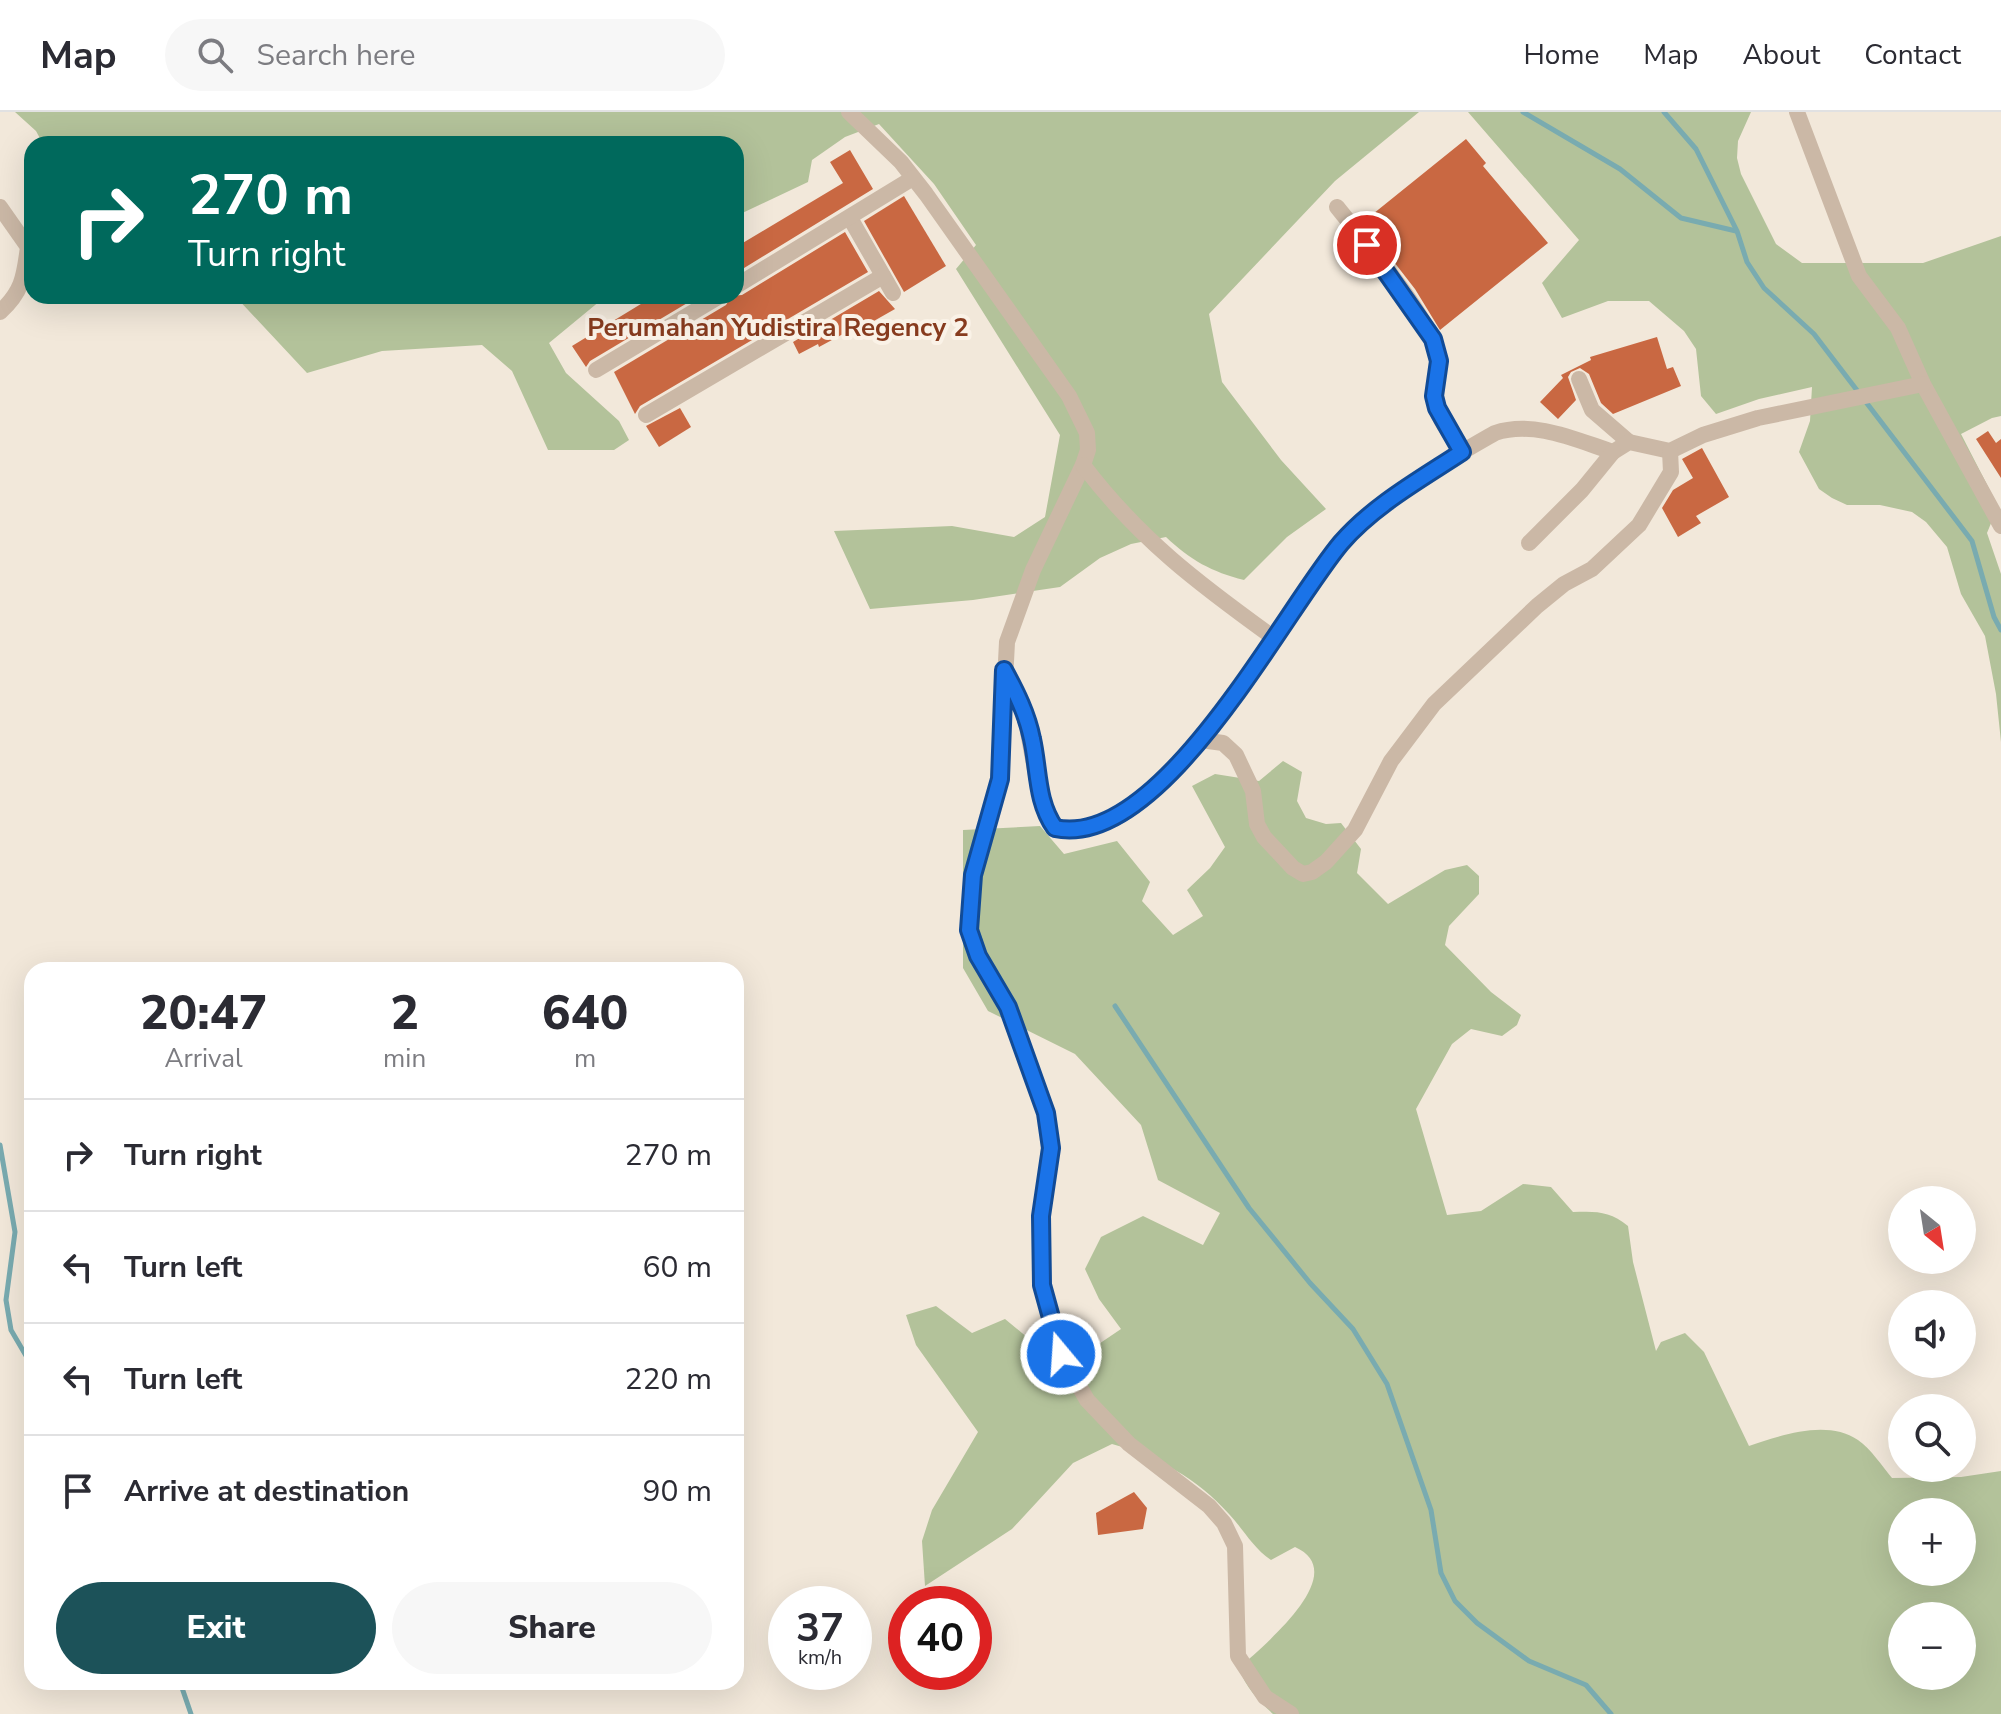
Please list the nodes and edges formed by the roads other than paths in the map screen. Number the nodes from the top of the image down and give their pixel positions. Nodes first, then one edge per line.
1 (849, 112) edge
2 (1797, 112) edge
3 (913, 178) junction
4 (0, 207) edge
5 (1337, 207) dead end
6 (850, 218) junction
7 (24, 241) edge
8 (24, 273) edge
9 (883, 276) junction
10 (744, 281) edge
11 (893, 293) dead end
12 (707, 304) edge
13 (0, 312) edge
14 (596, 370) dead end
15 (1579, 379) dead end
16 (1923, 384) junction
17 (646, 415) dead end
18 (1629, 442) junction
19 (1670, 451) junction
20 (1462, 452) junction
21 (1613, 452) junction
22 (1083, 465) junction
23 (2000, 521) edge
24 (1529, 543) dead end
25 (1274, 638) junction
26 (1004, 670) junction
27 (1201, 740) junction
28 (1291, 1714) edge

1 - 3 street
2 - 16 street
3 - 6 street
3 - 22 street
4 - 7 street
5 - 20 street
6 - 9 street
6 - 10 street
8 - 13 street
9 - 11 street
9 - 17 street
12 - 14 street
15 - 18 street
16 - 19 street
16 - 23 street
18 - 19 street
18 - 21 street
19 - 27 street
20 - 21 street
20 - 25 street
21 - 24 street
22 - 25 street
22 - 26 street
25 - 27 street
26 - 27 street
26 - 28 street

